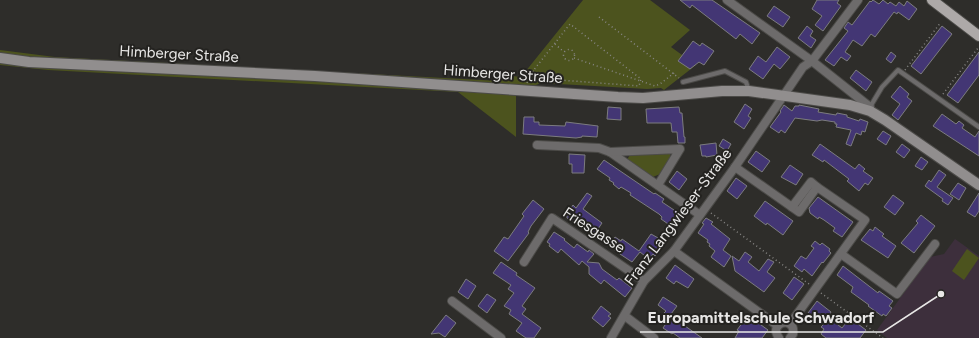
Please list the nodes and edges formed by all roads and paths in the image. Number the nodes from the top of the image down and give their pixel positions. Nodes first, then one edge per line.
1 (727, 0) edge
2 (858, 0) edge
3 (932, 0) edge
4 (599, 17) dead end
5 (941, 22) dead end
6 (979, 36) edge
7 (554, 44) junction
8 (978, 48) dead end
9 (564, 52) junction
10 (0, 58) edge
11 (574, 58) junction
12 (812, 61) junction
13 (533, 71) junction
14 (674, 73) junction
15 (903, 73) junction
16 (641, 82) junction
17 (683, 82) joint
18 (523, 90) junction
19 (750, 91) junction
20 (784, 95) junction
21 (939, 99) junction
22 (870, 109) junction
23 (979, 127) edge
24 (537, 145) dead end
25 (610, 152) junction
26 (735, 166) junction
27 (658, 185) junction
28 (979, 185) edge
29 (703, 212) junction
30 (935, 244) dead end
31 (674, 251) junction
32 (841, 254) junction
33 (524, 262) dead end
34 (644, 280) junction
35 (815, 289) junction
36 (452, 301) dead end
37 (625, 316) junction
38 (790, 324) junction
39 (778, 326) junction
40 (501, 338) edge
41 (611, 338) edge
42 (654, 338) edge
43 (779, 338) edge
44 (792, 338) edge
45 (883, 338) edge

1 - 12 street
2 - 12 street, Franz Langwieser-Straße
3 - 6 main road
4 - 14 path
5 - 15 path
7 - 9 path
7 - 13 path
7 - 16 path
8 - 21 path
9 - 11 path
9 - 11 path
10 - 18 main road, Himberger Straße
11 - 16 path
12 - 20 street, Franz Langwieser-Straße
12 - 22 street
13 - 16 path
13 - 18 path
14 - 16 path
14 - 17 path
15 - 21 lane
15 - 22 lane
17 - 19 lane
18 - 19 main road, Himberger Straße
19 - 20 main road, Himberger Straße
20 - 22 main road, Himberger Straße
20 - 26 street, Franz Langwieser-Straße
21 - 23 lane
22 - 28 main road, Himberger Straße
24 - 25 street
25 - 27 street
25 - 27 street
26 - 29 street, Franz Langwieser-Straße
26 - 32 street
27 - 29 street
29 - 31 street, Franz Langwieser-Straße
29 - 35 path
30 - 32 street
31 - 34 street, Franz Langwieser-Straße
31 - 39 street
32 - 35 street
33 - 34 street, Friesgasse
34 - 37 street, Franz Langwieser-Straße
35 - 38 street
35 - 45 path
36 - 40 street
37 - 41 street, Franz Langwieser-Straße
37 - 42 street
38 - 39 street
38 - 44 street
39 - 43 street

